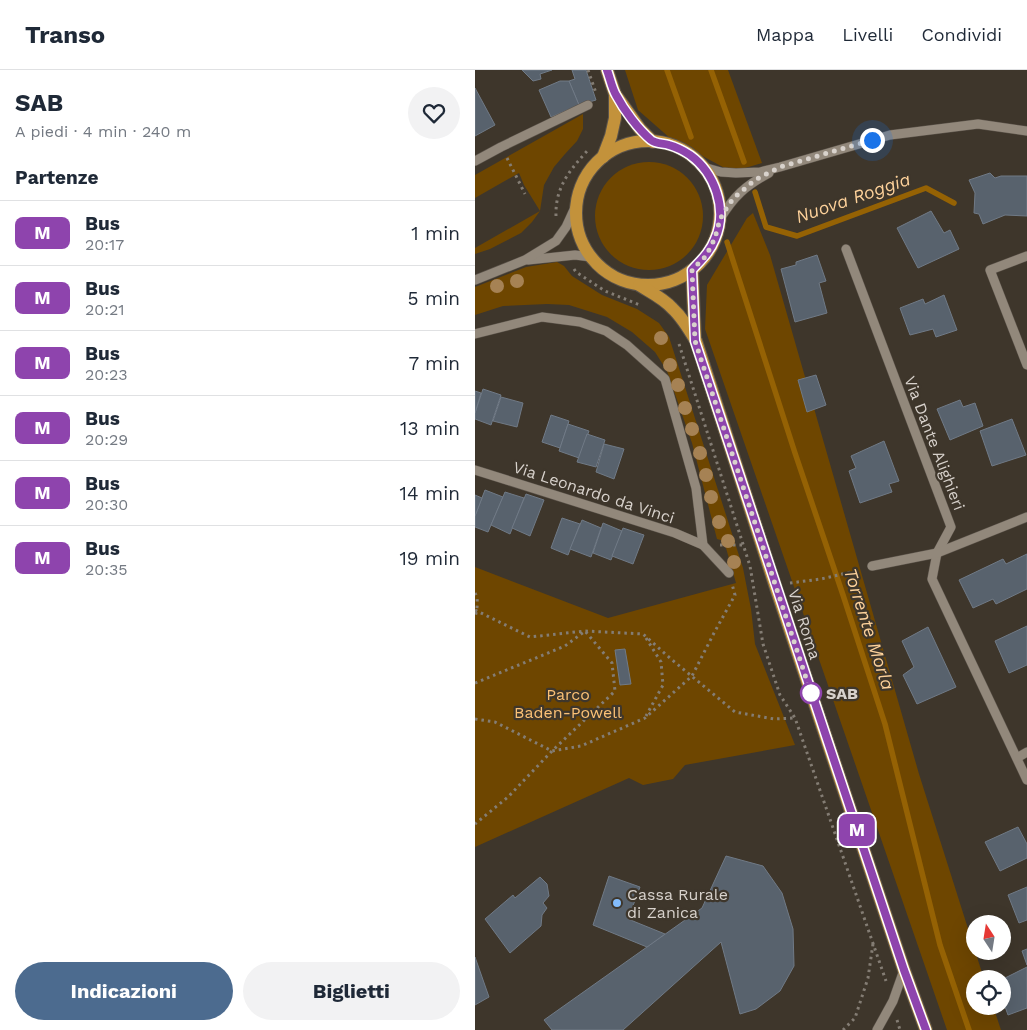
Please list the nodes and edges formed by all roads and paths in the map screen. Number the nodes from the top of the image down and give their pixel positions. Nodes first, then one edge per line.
1 (588, 70) edge
2 (607, 70) edge
3 (615, 94) junction
4 (598, 101) dead end
5 (588, 105) dead end
6 (1027, 131) edge
7 (653, 142) junction
8 (593, 144) dead end
9 (501, 147) junction
10 (603, 157) junction
11 (475, 161) edge
12 (703, 167) junction
13 (780, 167) junction
14 (525, 194) dead end
15 (577, 203) junction
16 (720, 219) junction
17 (556, 241) junction
18 (846, 249) dead end
19 (563, 256) junction
20 (1027, 256) edge
21 (591, 257) junction
22 (525, 260) junction
23 (692, 270) junction
24 (475, 280) edge
25 (639, 284) junction
26 (646, 308) dead end
27 (475, 334) edge
28 (676, 336) dead end
29 (695, 341) junction
30 (1027, 365) edge
31 (475, 470) edge
32 (1027, 516) edge
33 (703, 545) junction
34 (937, 552) junction
35 (872, 566) dead end
36 (856, 571) dead end
37 (729, 573) joint
38 (785, 584) dead end
39 (475, 593) edge
40 (476, 610) edge
41 (475, 617) edge
42 (585, 631) junction
43 (643, 634) junction
44 (692, 676) junction
45 (475, 683) edge
46 (645, 718) junction
47 (795, 718) junction
48 (475, 719) edge
49 (552, 751) junction
50 (1027, 752) edge
51 (1017, 758) junction
52 (1027, 780) edge
53 (475, 824) edge
54 (873, 944) junction
55 (904, 970) junction
56 (893, 1001) junction
57 (843, 1030) edge
58 (877, 1030) edge
59 (899, 1030) edge
60 (926, 1030) edge

1 - 4 path
2 - 3 main road, Via Roma
3 - 7 main road, Via Roma
3 - 10 main road, Via Roma
5 - 9 street
6 - 13 street
7 - 10 main road, Via Roma
7 - 12 main road, Via Roma
8 - 17 path
9 - 11 street
9 - 14 path
10 - 15 main road, Via Roma
12 - 13 street
12 - 16 main road, Via Roma
13 - 16 street
15 - 17 street
15 - 21 main road, Via Roma
16 - 23 main road, Via Roma
17 - 22 street
18 - 34 street, Via Dante Alighieri
19 - 21 street
19 - 22 street
19 - 26 path
20 - 30 street
21 - 25 main road, Via Roma
22 - 24 street
23 - 25 main road, Via Roma
23 - 29 main road, Via Roma
25 - 29 main road, Via Roma
27 - 33 street, Via Leonardo da Vinci
28 - 47 path
29 - 55 main road, Via Roma
31 - 33 street, Via Leonardo da Vinci
32 - 34 street
33 - 37 street, Via Leonardo da Vinci
34 - 35 street
34 - 51 street, Via Dante Alighieri
36 - 38 path
37 - 44 path
39 - 40 path
40 - 41 path
40 - 42 path
42 - 43 path
42 - 45 path
42 - 49 path
43 - 44 path
43 - 46 path
44 - 46 path
44 - 47 path
46 - 49 path
47 - 54 path
48 - 49 path
49 - 53 path
50 - 51 street
51 - 52 street, Via Dante Alighieri
54 - 56 path
54 - 57 path
55 - 56 street
55 - 60 main road, Via Roma
56 - 58 street
56 - 59 path

